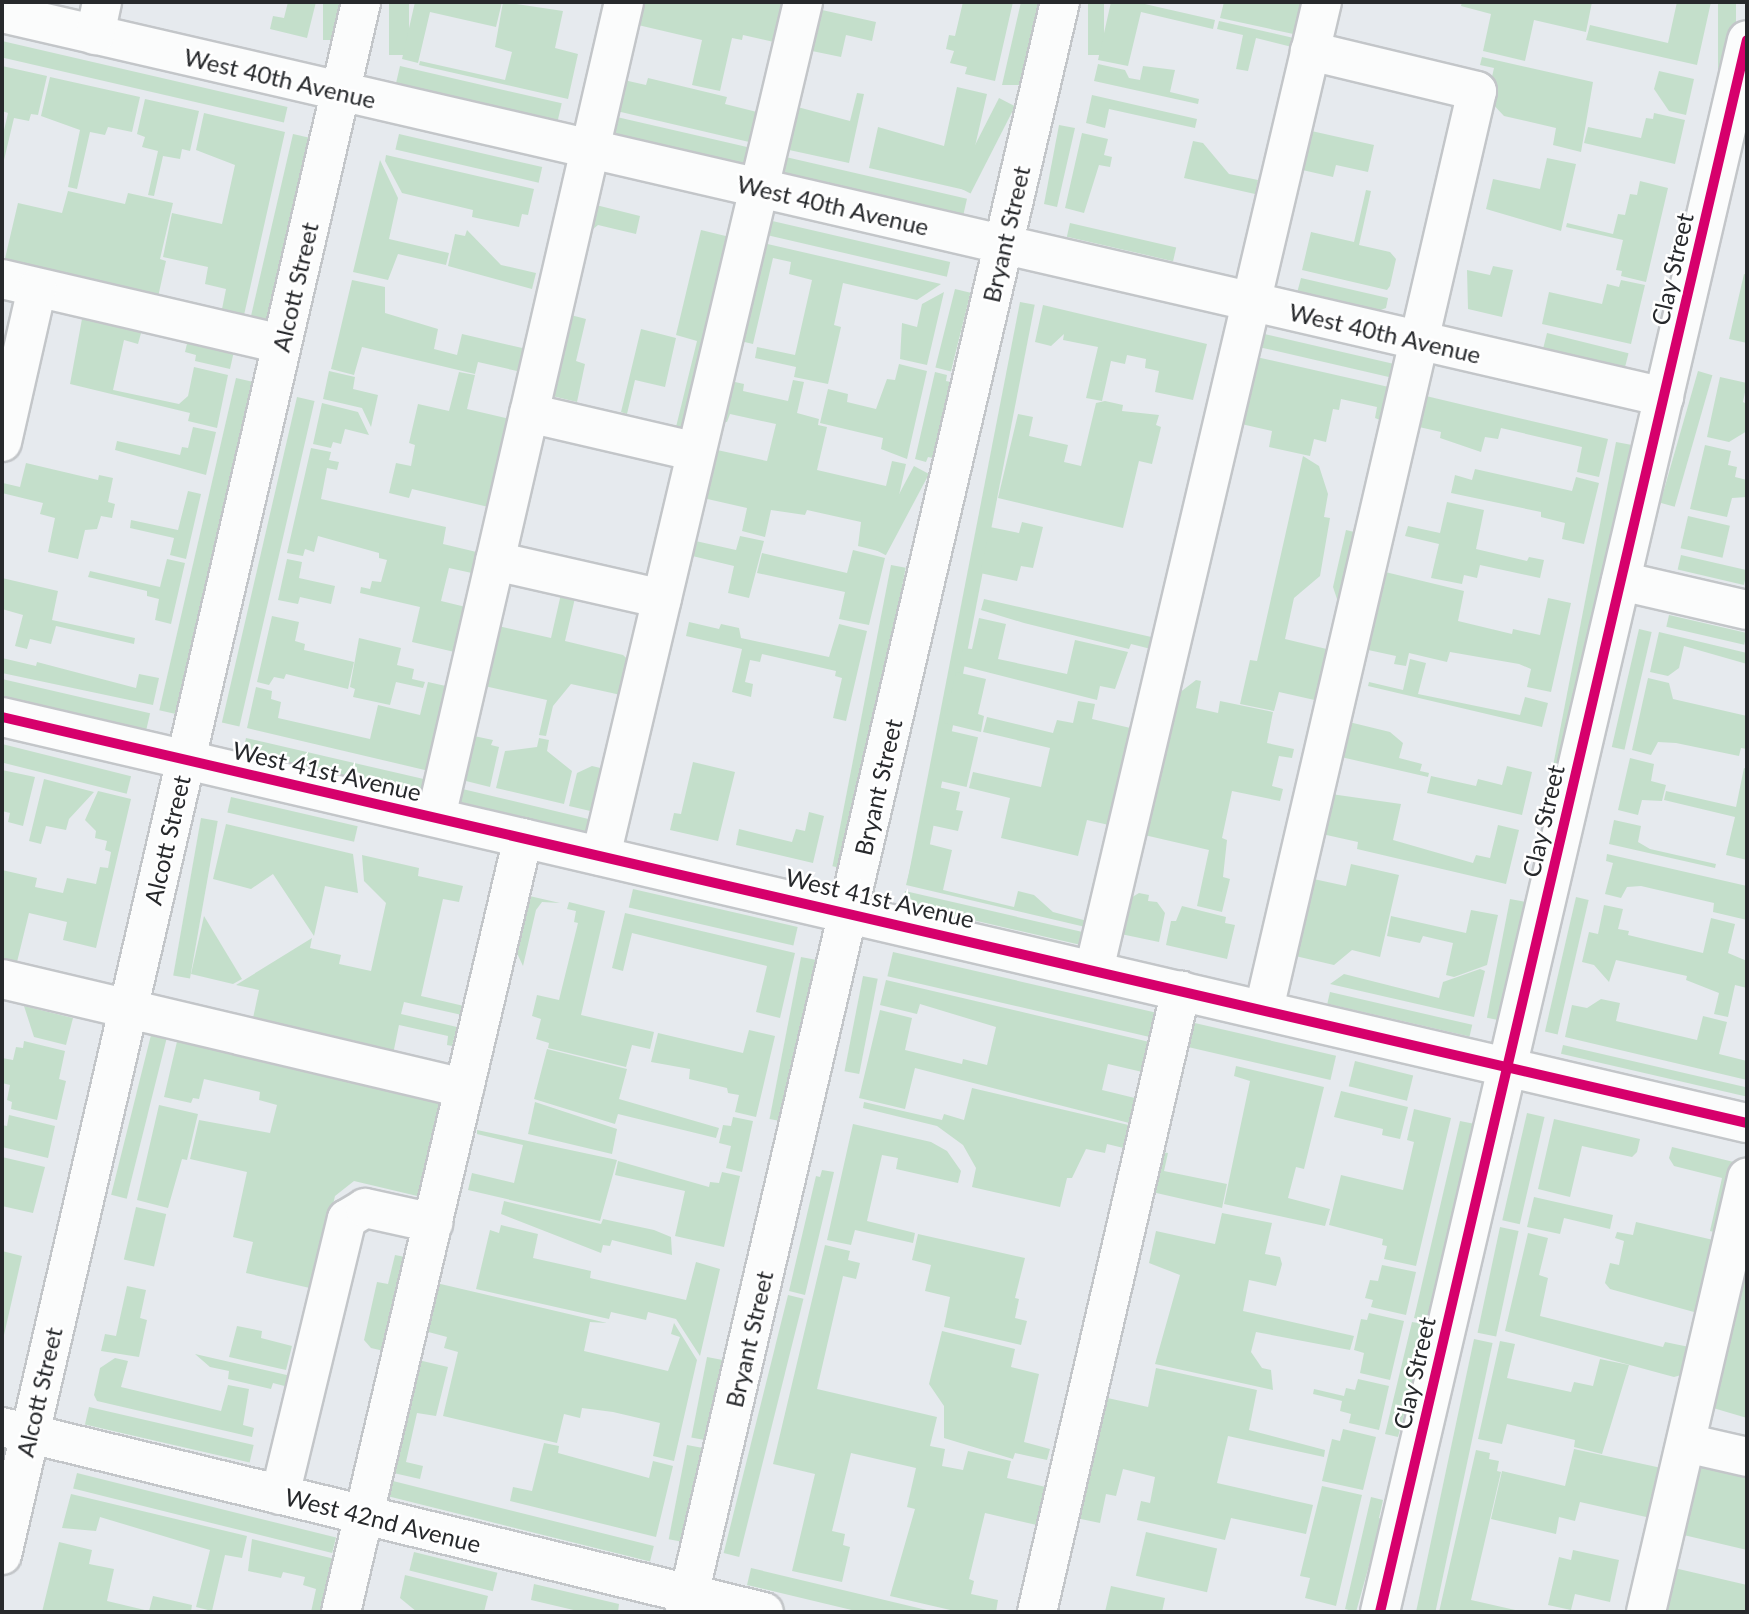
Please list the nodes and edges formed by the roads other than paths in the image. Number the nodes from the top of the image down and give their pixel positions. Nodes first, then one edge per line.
1 (361, 2) edge
2 (624, 2) edge
3 (803, 2) edge
4 (1060, 2) edge
5 (1322, 2) edge
6 (2, 13) edge
7 (99, 18) edge
8 (1310, 51) junction
9 (1745, 64) edge
10 (340, 92) junction
11 (590, 149) junction
12 (759, 188) junction
13 (1003, 245) junction
14 (19, 283) edge
15 (1252, 302) junction
16 (1420, 341) junction
17 (282, 344) junction
18 (1664, 397) junction
19 (529, 414) junction
20 (2, 442) edge
21 (696, 452) junction
22 (495, 561) junction
23 (1621, 581) junction
24 (662, 599) junction
25 (1747, 610) edge
26 (2, 717) edge
27 (186, 760) junction
28 (436, 817) junction
29 (523, 838) junction
30 (601, 856) junction
31 (848, 913) junction
32 (1094, 970) junction
33 (2, 979) edge
34 (1181, 990) junction
35 (128, 1009) junction
36 (1264, 1009) junction
37 (1508, 1065) junction
38 (464, 1088) junction
39 (1747, 1123) edge
40 (1747, 1178) edge
41 (433, 1223) junction
42 (16, 1430) edge
43 (1686, 1443) junction
44 (1747, 1457) edge
45 (280, 1495) junction
46 (363, 1515) junction
47 (2, 1555) edge
48 (687, 1603) edge
49 (341, 1612) edge
50 (764, 1612) edge
51 (1037, 1612) edge
52 (1380, 1612) edge
53 (1646, 1612) edge

1 - 10 street, Alcott Street
2 - 11 street
3 - 12 street
4 - 13 street, Bryant Street
5 - 8 street
6 - 7 street, West 40th Avenue
7 - 10 street, West 40th Avenue
8 - 15 street
8 - 16 street
9 - 18 street, Clay Street
10 - 11 street, West 40th Avenue
10 - 17 street, Alcott Street
11 - 12 street, West 40th Avenue
11 - 19 street
12 - 13 street, West 40th Avenue
12 - 21 street
13 - 15 street, West 40th Avenue
13 - 31 street, Bryant Street
14 - 17 street
14 - 20 street
15 - 16 street, West 40th Avenue
15 - 32 street
16 - 18 street, West 40th Avenue
16 - 36 street
17 - 27 street, Alcott Street
18 - 23 street, Clay Street
19 - 21 street
19 - 22 street
21 - 24 street
22 - 24 street
22 - 28 street
23 - 25 street
23 - 37 street, Clay Street
24 - 30 street
26 - 27 street, West 41st Avenue
27 - 28 street, West 41st Avenue
27 - 35 street, Alcott Street
28 - 29 street, West 41st Avenue
29 - 30 street, West 41st Avenue
29 - 38 street
30 - 31 street, West 41st Avenue
31 - 32 street, West 41st Avenue
31 - 48 street, Bryant Street
32 - 34 street, West 41st Avenue
33 - 35 street
34 - 36 street, West 41st Avenue
34 - 51 street
35 - 38 street
35 - 42 street, Alcott Street
36 - 37 street, West 41st Avenue
37 - 39 street, West 41st Avenue
37 - 52 street, Clay Street
38 - 41 street
40 - 43 street
41 - 45 street
41 - 46 street
42 - 45 street, West 42nd Avenue
42 - 47 street, Alcott Street
43 - 44 street
43 - 53 street
45 - 46 street, West 42nd Avenue
46 - 48 street, West 42nd Avenue
46 - 49 street
48 - 50 street, West 42nd Avenue

